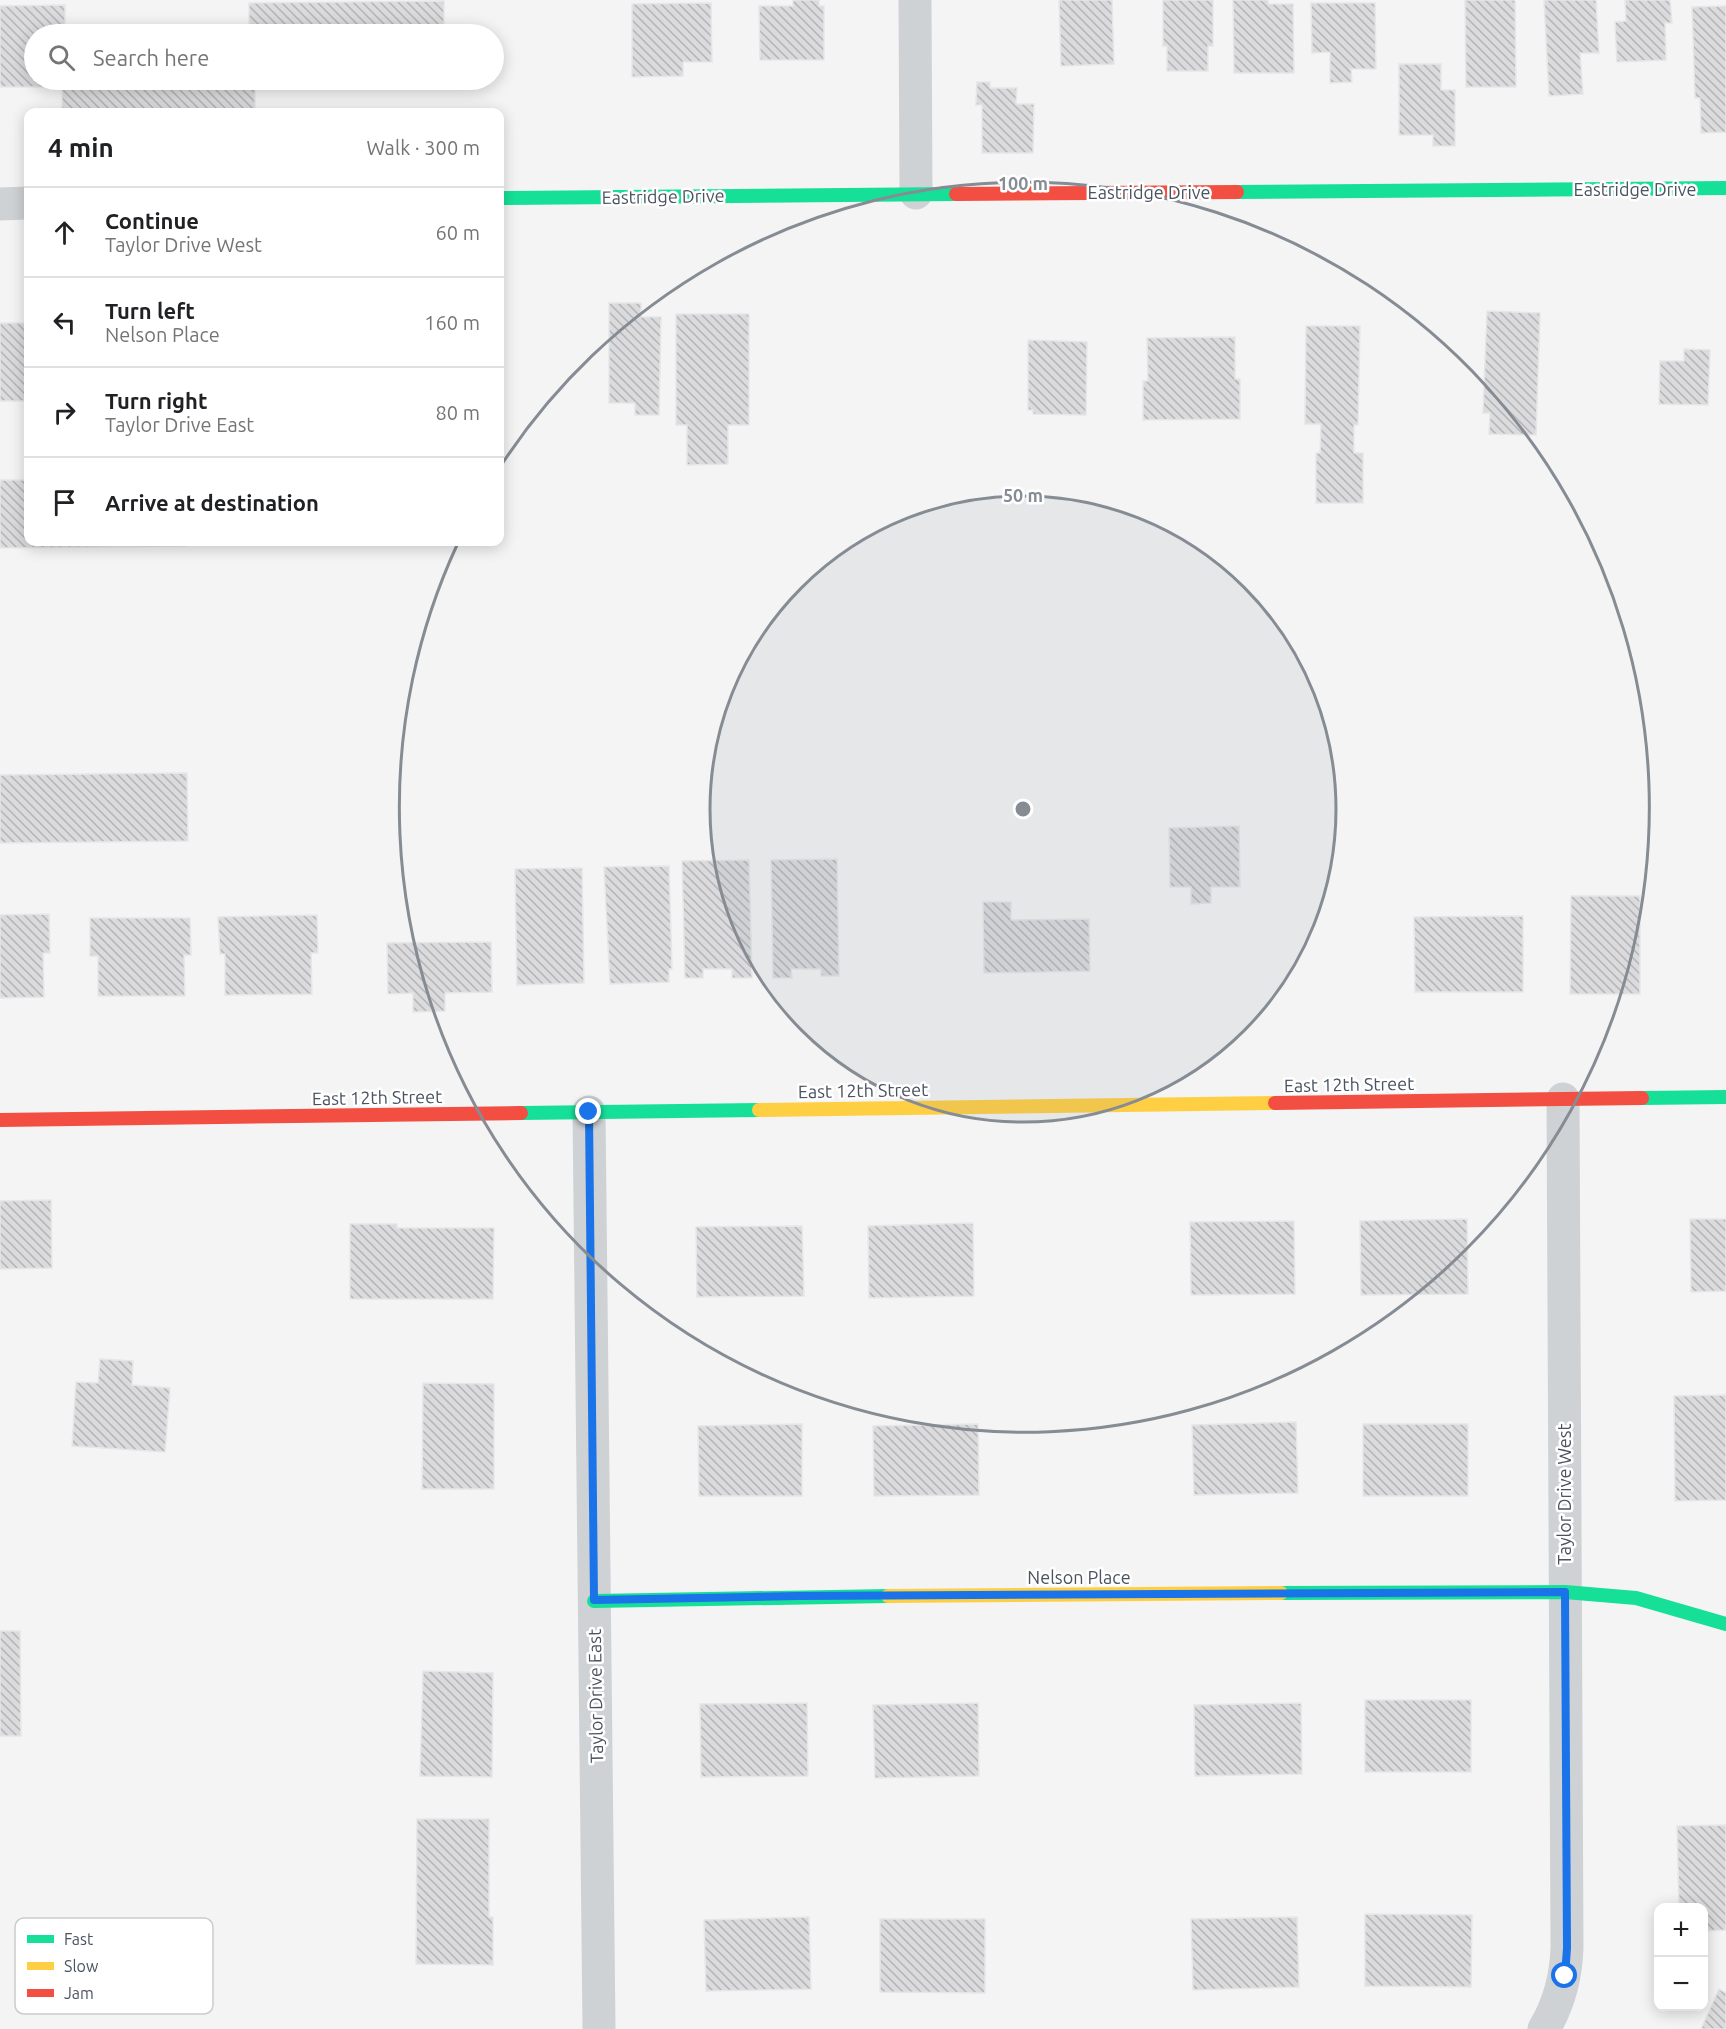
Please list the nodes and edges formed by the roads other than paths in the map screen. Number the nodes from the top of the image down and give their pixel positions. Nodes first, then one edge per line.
1 (915, 0) edge
2 (1726, 188) edge
3 (916, 193) junction
4 (504, 198) edge
5 (0, 204) edge
6 (24, 204) edge
7 (1726, 1097) edge
8 (1563, 1099) junction
9 (589, 1112) junction
10 (0, 1120) edge
11 (1565, 1592) junction
12 (594, 1600) junction
13 (1726, 1624) edge
14 (599, 2029) edge
15 (1544, 2029) edge

1 - 3 street
2 - 3 street, Eastridge Drive
3 - 4 street, Eastridge Drive
5 - 6 street
7 - 8 street, East 12th Street
8 - 9 street, East 12th Street
8 - 11 street, Taylor Drive West
9 - 10 street, East 12th Street
9 - 12 street, Taylor Drive East
11 - 12 street, Nelson Place
11 - 13 street, Nelson Place
11 - 15 street, Taylor Drive West
12 - 14 street, Taylor Drive East

